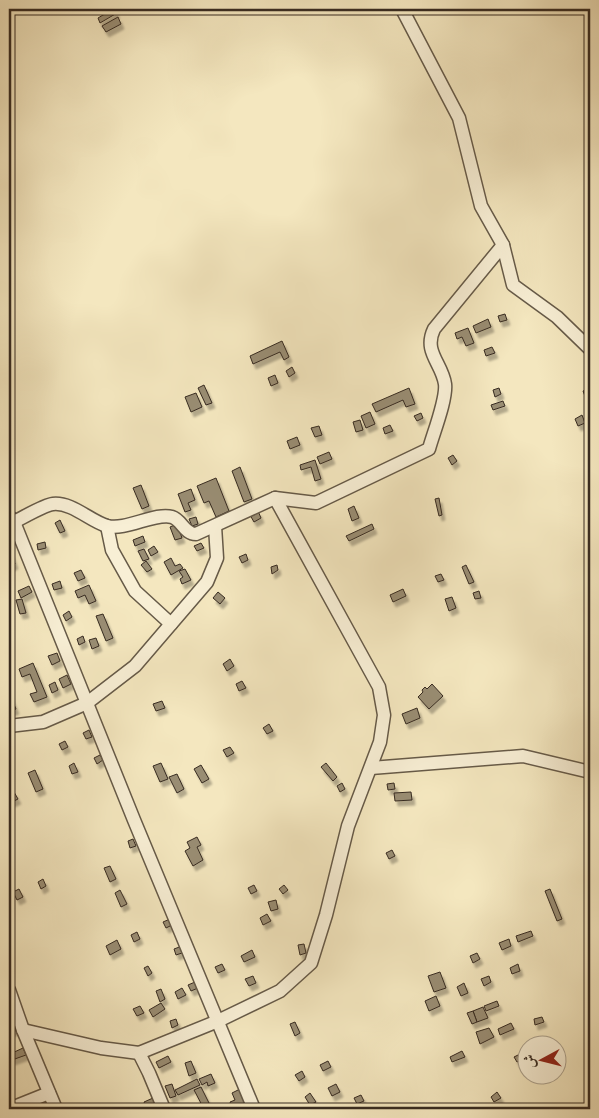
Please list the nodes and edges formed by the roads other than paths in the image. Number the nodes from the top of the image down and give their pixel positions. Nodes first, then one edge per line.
1 (402, 9) edge
2 (503, 244) junction
3 (590, 349) edge
4 (275, 498) junction
5 (12, 518) edge
6 (107, 526) junction
7 (214, 526) junction
8 (171, 624) junction
9 (87, 703) junction
10 (9, 726) edge
11 (371, 768) junction
12 (590, 772) edge
13 (9, 990) edge
14 (13, 1013) edge
15 (218, 1021) junction
16 (23, 1030) junction
17 (139, 1053) junction
18 (49, 1093) junction
19 (9, 1109) edge
20 (56, 1109) edge
21 (164, 1109) edge
22 (254, 1109) edge

1 - 2 street
2 - 3 street
2 - 4 street
4 - 7 street
4 - 11 street
5 - 6 street
5 - 9 street
6 - 7 street
6 - 8 street
7 - 8 street
8 - 9 street
9 - 10 street
9 - 15 street
11 - 12 street
11 - 15 street
13 - 14 street
14 - 16 street
15 - 17 street
15 - 22 street
16 - 17 street
16 - 18 street
17 - 21 street
18 - 19 street
18 - 20 street

